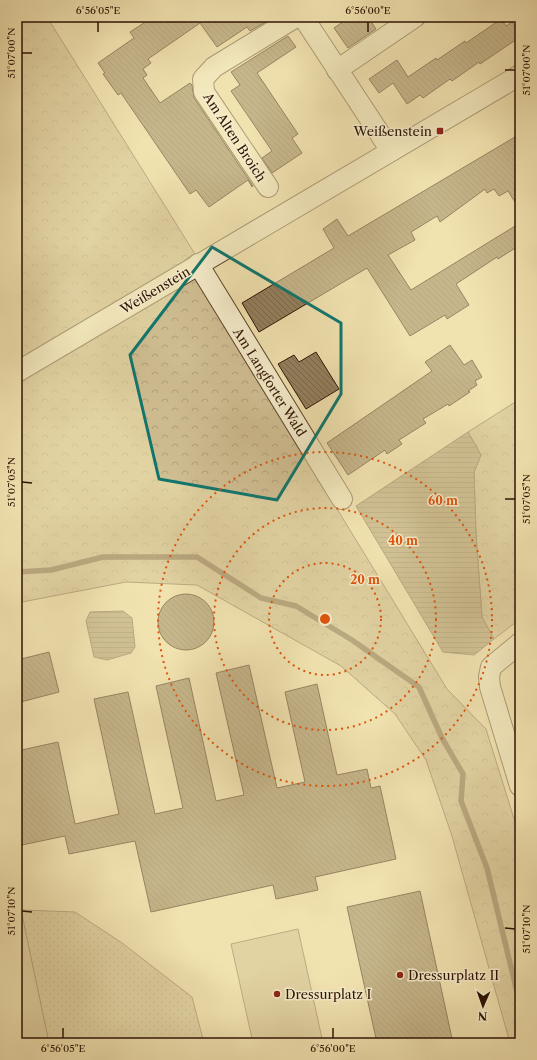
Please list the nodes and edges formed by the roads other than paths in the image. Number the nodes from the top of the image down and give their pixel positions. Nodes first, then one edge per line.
1 (296, 17) edge
2 (303, 17) edge
3 (415, 17) edge
4 (337, 70) junction
5 (520, 75) edge
6 (391, 151) junction
7 (268, 186) dead end
8 (198, 264) junction
9 (17, 372) edge
10 (342, 499) dead end
11 (520, 643) edge
12 (520, 786) edge

1 - 7 street, Am Alten Broich
2 - 4 street
3 - 4 street
4 - 6 street
5 - 6 street, Weißenstein
6 - 8 street, Weißenstein
8 - 9 street, Weißenstein
8 - 10 street, Am Langforter Wald
11 - 12 street

